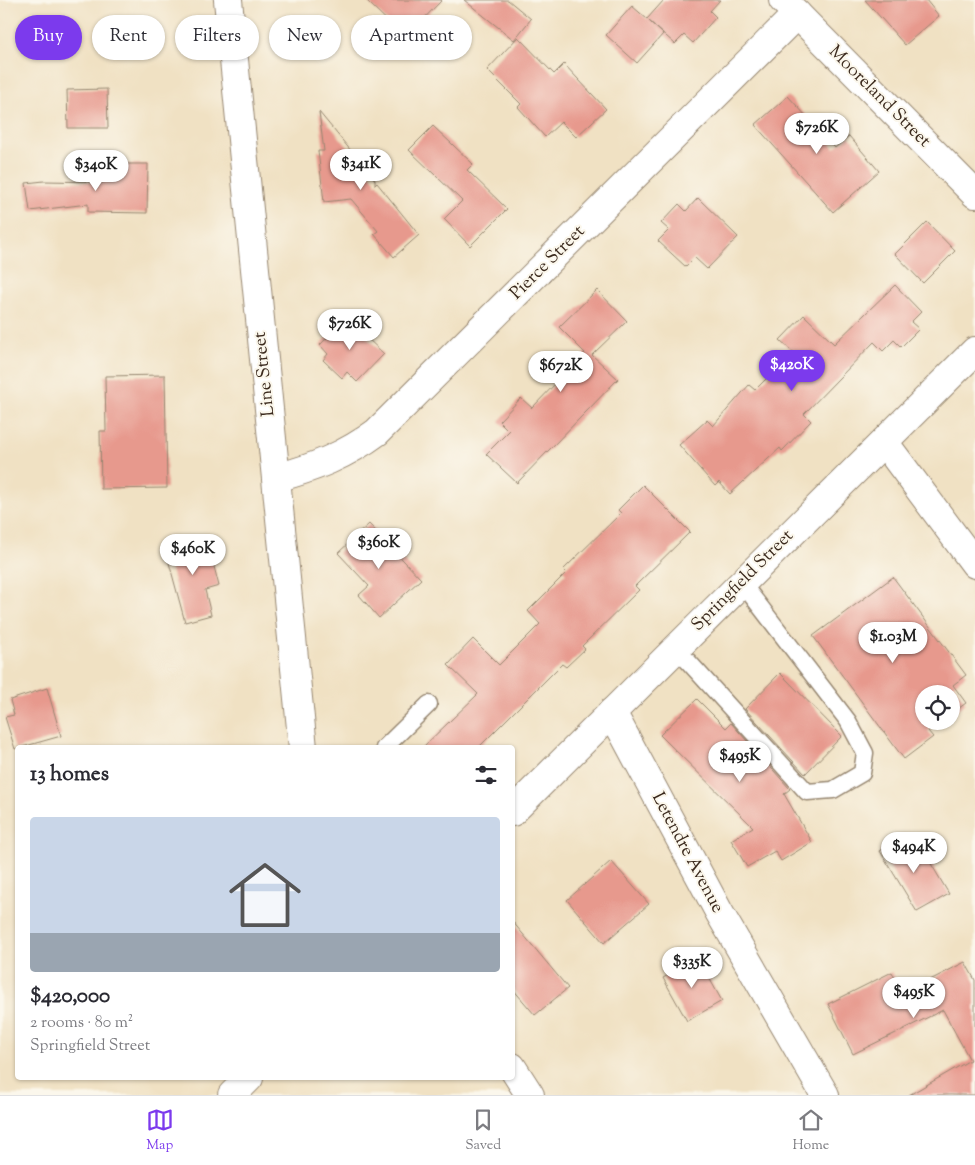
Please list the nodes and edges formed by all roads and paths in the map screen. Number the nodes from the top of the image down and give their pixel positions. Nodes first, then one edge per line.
1 (228, 0) edge
2 (790, 7) edge
3 (975, 194) edge
4 (975, 351) edge
5 (884, 442) junction
6 (276, 478) junction
7 (975, 564) edge
8 (742, 582) junction
9 (676, 648) junction
10 (429, 704) dead end
11 (612, 712) junction
12 (303, 745) edge
13 (387, 745) edge
14 (515, 809) edge
15 (515, 1072) edge
16 (530, 1095) edge
17 (825, 1095) edge

1 - 6 street, Line Street
2 - 3 street, Mooreland Street
2 - 6 street, Pierce Street
4 - 5 street, Springfield Street
5 - 7 street
5 - 8 street, Springfield Street
6 - 12 street, Line Street
8 - 9 street, Springfield Street
8 - 9 lane
9 - 11 street, Springfield Street
10 - 13 lane
11 - 14 street, Springfield Street
11 - 17 street, Letendre Avenue
15 - 16 street

